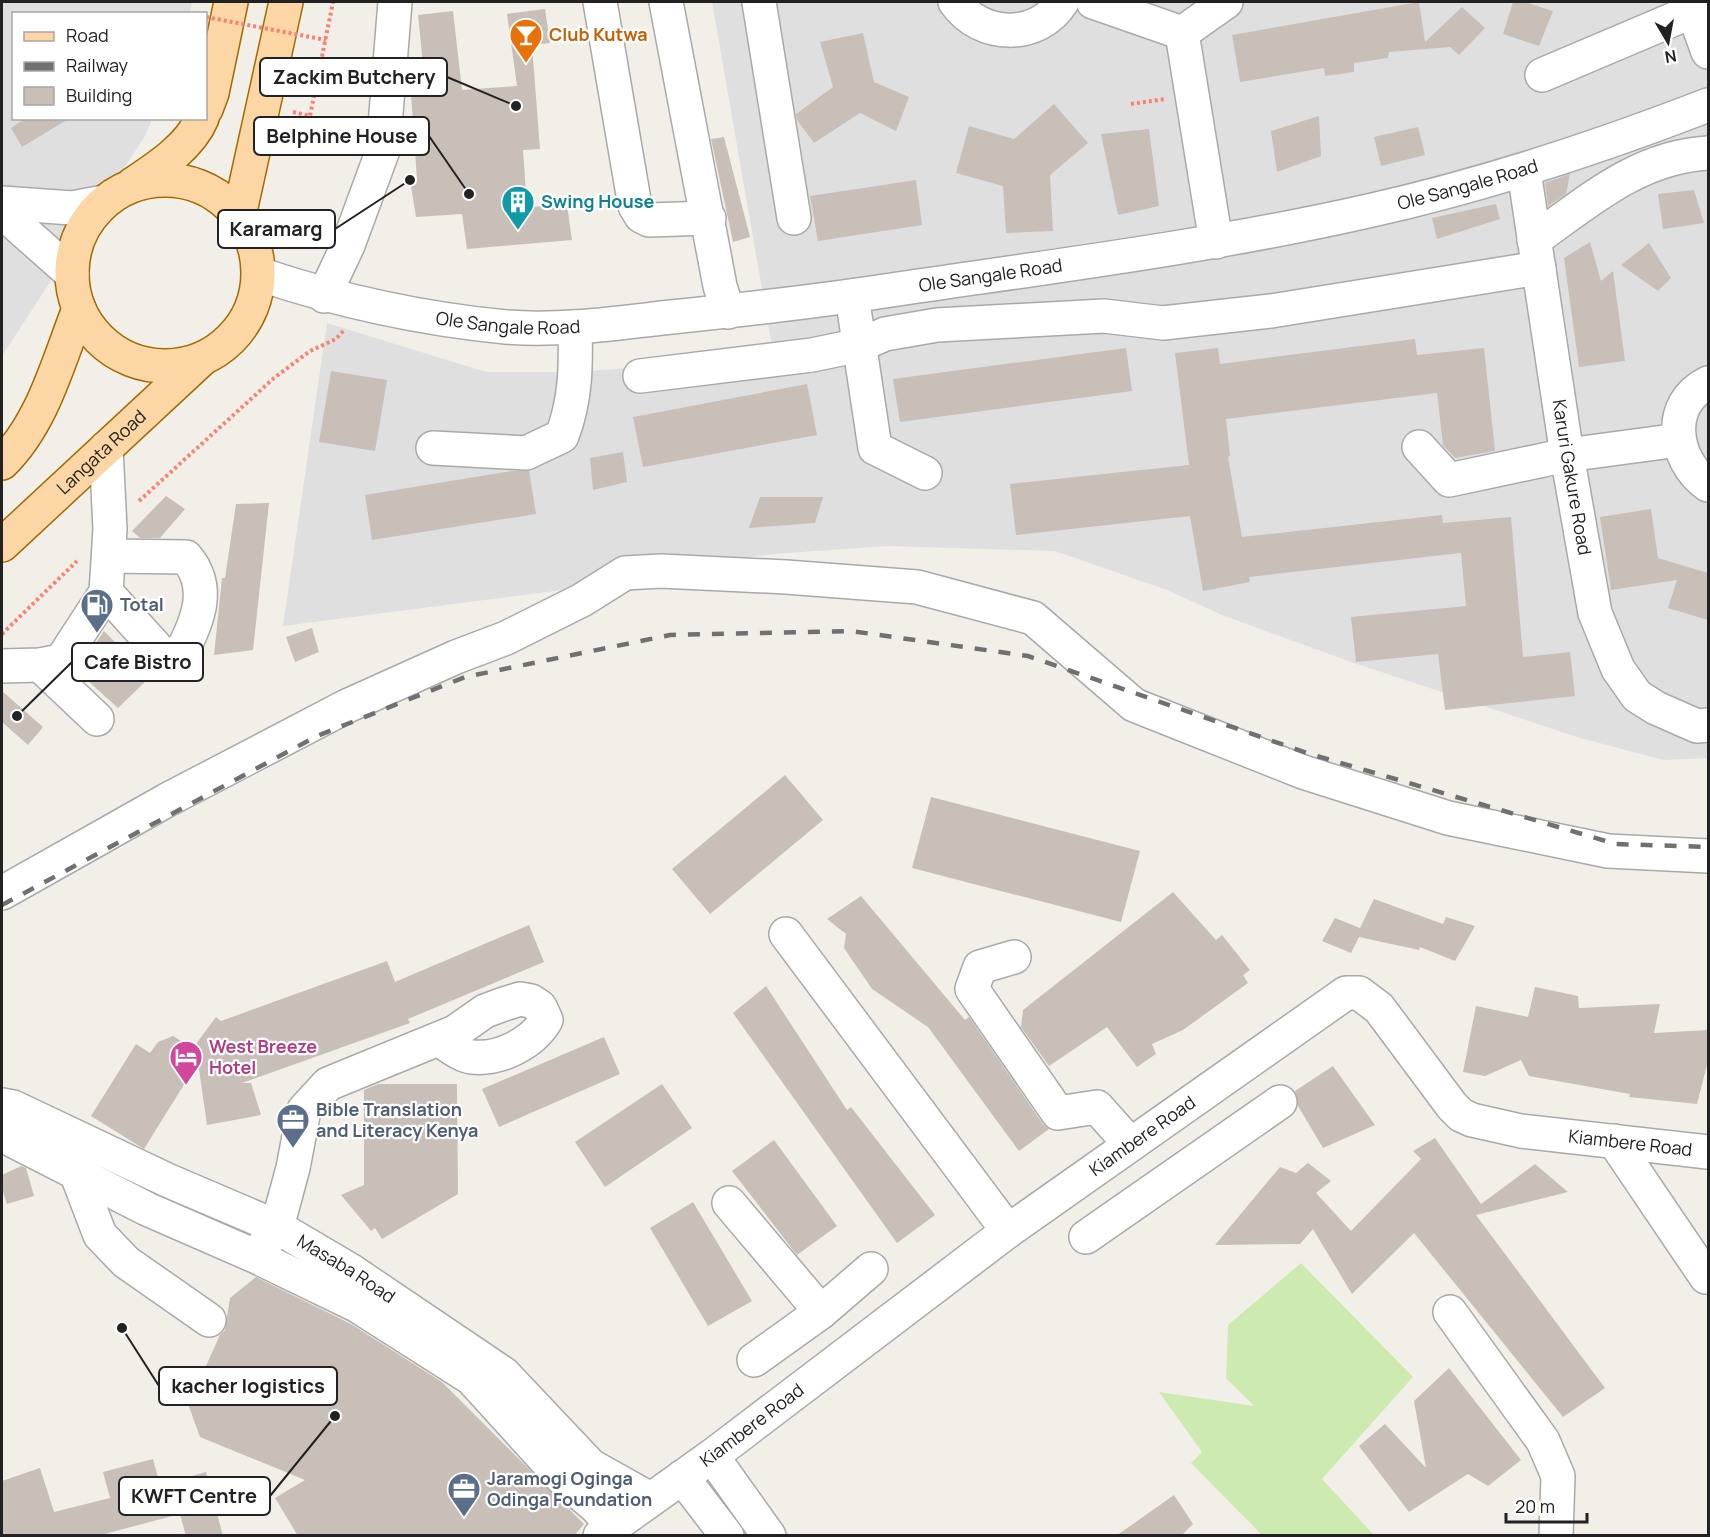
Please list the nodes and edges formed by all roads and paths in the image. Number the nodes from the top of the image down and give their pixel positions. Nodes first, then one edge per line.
1 (231, 2) edge
2 (286, 2) edge
3 (333, 2) edge
4 (395, 2) edge
5 (600, 2) edge
6 (666, 2) edge
7 (759, 2) edge
8 (956, 2) edge
9 (1062, 2) edge
10 (1093, 2) edge
11 (1226, 2) edge
12 (1691, 6) edge
13 (207, 17) edge
14 (1182, 33) junction
15 (326, 40) junction
16 (1708, 52) edge
17 (1542, 75) dead end
18 (1708, 105) edge
19 (207, 106) edge
20 (310, 116) dead end
21 (200, 120) edge
22 (1708, 153) edge
23 (1524, 171) junction
24 (115, 195) junction
25 (2, 203) edge
26 (2, 212) edge
27 (239, 216) junction
28 (709, 218) junction
29 (794, 218) dead end
30 (1216, 242) junction
31 (1537, 254) junction
32 (72, 274) junction
33 (259, 274) junction
34 (324, 296) junction
35 (852, 296) junction
36 (367, 306) junction
37 (79, 309) junction
38 (728, 312) junction
39 (575, 327) junction
40 (860, 345) junction
41 (202, 359) junction
42 (640, 376) dead end
43 (1708, 383) edge
44 (1679, 440) junction
45 (1419, 447) dead end
46 (106, 448) junction
47 (433, 448) dead end
48 (1567, 455) junction
49 (2, 463) edge
50 (925, 473) dead end
51 (1708, 485) edge
52 (110, 543) junction
53 (2, 545) edge
54 (106, 592) junction
55 (2, 634) edge
56 (40, 665) junction
57 (2, 666) edge
58 (97, 719) dead end
59 (1708, 725) edge
60 (1708, 856) edge
61 (2, 893) edge
62 (786, 934) dead end
63 (1014, 957) dead end
64 (438, 1039) dead end
65 (1210, 1088) junction
66 (1280, 1102) dead end
67 (2, 1105) edge
68 (1245, 1125) junction
69 (2, 1135) edge
70 (1614, 1141) junction
71 (90, 1144) junction
72 (1130, 1144) junction
73 (1708, 1152) edge
74 (77, 1175) junction
75 (167, 1180) junction
76 (729, 1203) dead end
77 (147, 1209) junction
78 (277, 1227) junction
79 (1008, 1231) junction
80 (1086, 1237) dead end
81 (256, 1257) junction
82 (871, 1269) dead end
83 (1706, 1277) dead end
84 (826, 1308) junction
85 (1450, 1312) dead end
86 (209, 1320) dead end
87 (861, 1343) junction
88 (754, 1360) dead end
89 (712, 1456) junction
90 (682, 1477) junction
91 (650, 1499) junction
92 (607, 1531) edge
93 (727, 1536) edge
94 (769, 1536) edge
95 (1556, 1536) edge

1 - 19 main road
2 - 27 main road
3 - 15 path
4 - 34 street
5 - 28 street
6 - 28 street
7 - 29 street
8 - 9 street
10 - 14 street
11 - 14 street
12 - 16 street
12 - 17 street
13 - 15 path, bridge
14 - 30 street
15 - 20 path
18 - 23 street, Ole Sangale Road
21 - 24 main road
22 - 31 street
23 - 30 street, Ole Sangale Road
23 - 31 street, Karuri Gakure Road
24 - 25 street
24 - 27 main road
24 - 32 main road
26 - 32 street
27 - 33 main road
28 - 38 street
30 - 35 street, Ole Sangale Road
31 - 40 street
31 - 48 street, Karuri Gakure Road
32 - 37 main road
33 - 34 street, Ole Sangale Road
33 - 41 main road
34 - 36 street, Ole Sangale Road
35 - 38 street, Ole Sangale Road
35 - 40 street
36 - 39 street, Ole Sangale Road
36 - 52 path
37 - 41 main road
37 - 49 main road
38 - 39 street, Ole Sangale Road
39 - 47 street
40 - 42 street
40 - 50 street
41 - 46 main road, Langata Road
43 - 44 street
44 - 48 street
44 - 51 street
45 - 48 street
46 - 52 street
46 - 53 main road, Langata Road
48 - 59 street, Karuri Gakure Road
52 - 54 street
52 - 54 street
52 - 55 path
54 - 56 street
56 - 57 street
56 - 58 street
60 - 61 street
62 - 79 street
63 - 72 street
64 - 78 street
65 - 68 street
65 - 70 street, Kiambere Road
65 - 72 street, Kiambere Road
66 - 68 street
67 - 71 street, Masaba Road
68 - 80 street
69 - 74 street, Masaba Road
70 - 73 street, Kiambere Road
70 - 83 street
71 - 74 street
71 - 75 street, Masaba Road
72 - 79 street, Kiambere Road
74 - 77 street, Masaba Road
74 - 86 street
75 - 77 street
75 - 78 street, Masaba Road
76 - 84 street
77 - 81 street, Masaba Road
78 - 81 street
78 - 91 street, Masaba Road
79 - 87 street, Kiambere Road
81 - 92 street, Masaba Road
82 - 84 street
84 - 87 street
84 - 88 street
85 - 95 street
87 - 89 street, Kiambere Road
89 - 90 street, Kiambere Road
89 - 94 street
90 - 91 street, Kiambere Road
90 - 93 street
91 - 92 street, Kiambere Road

